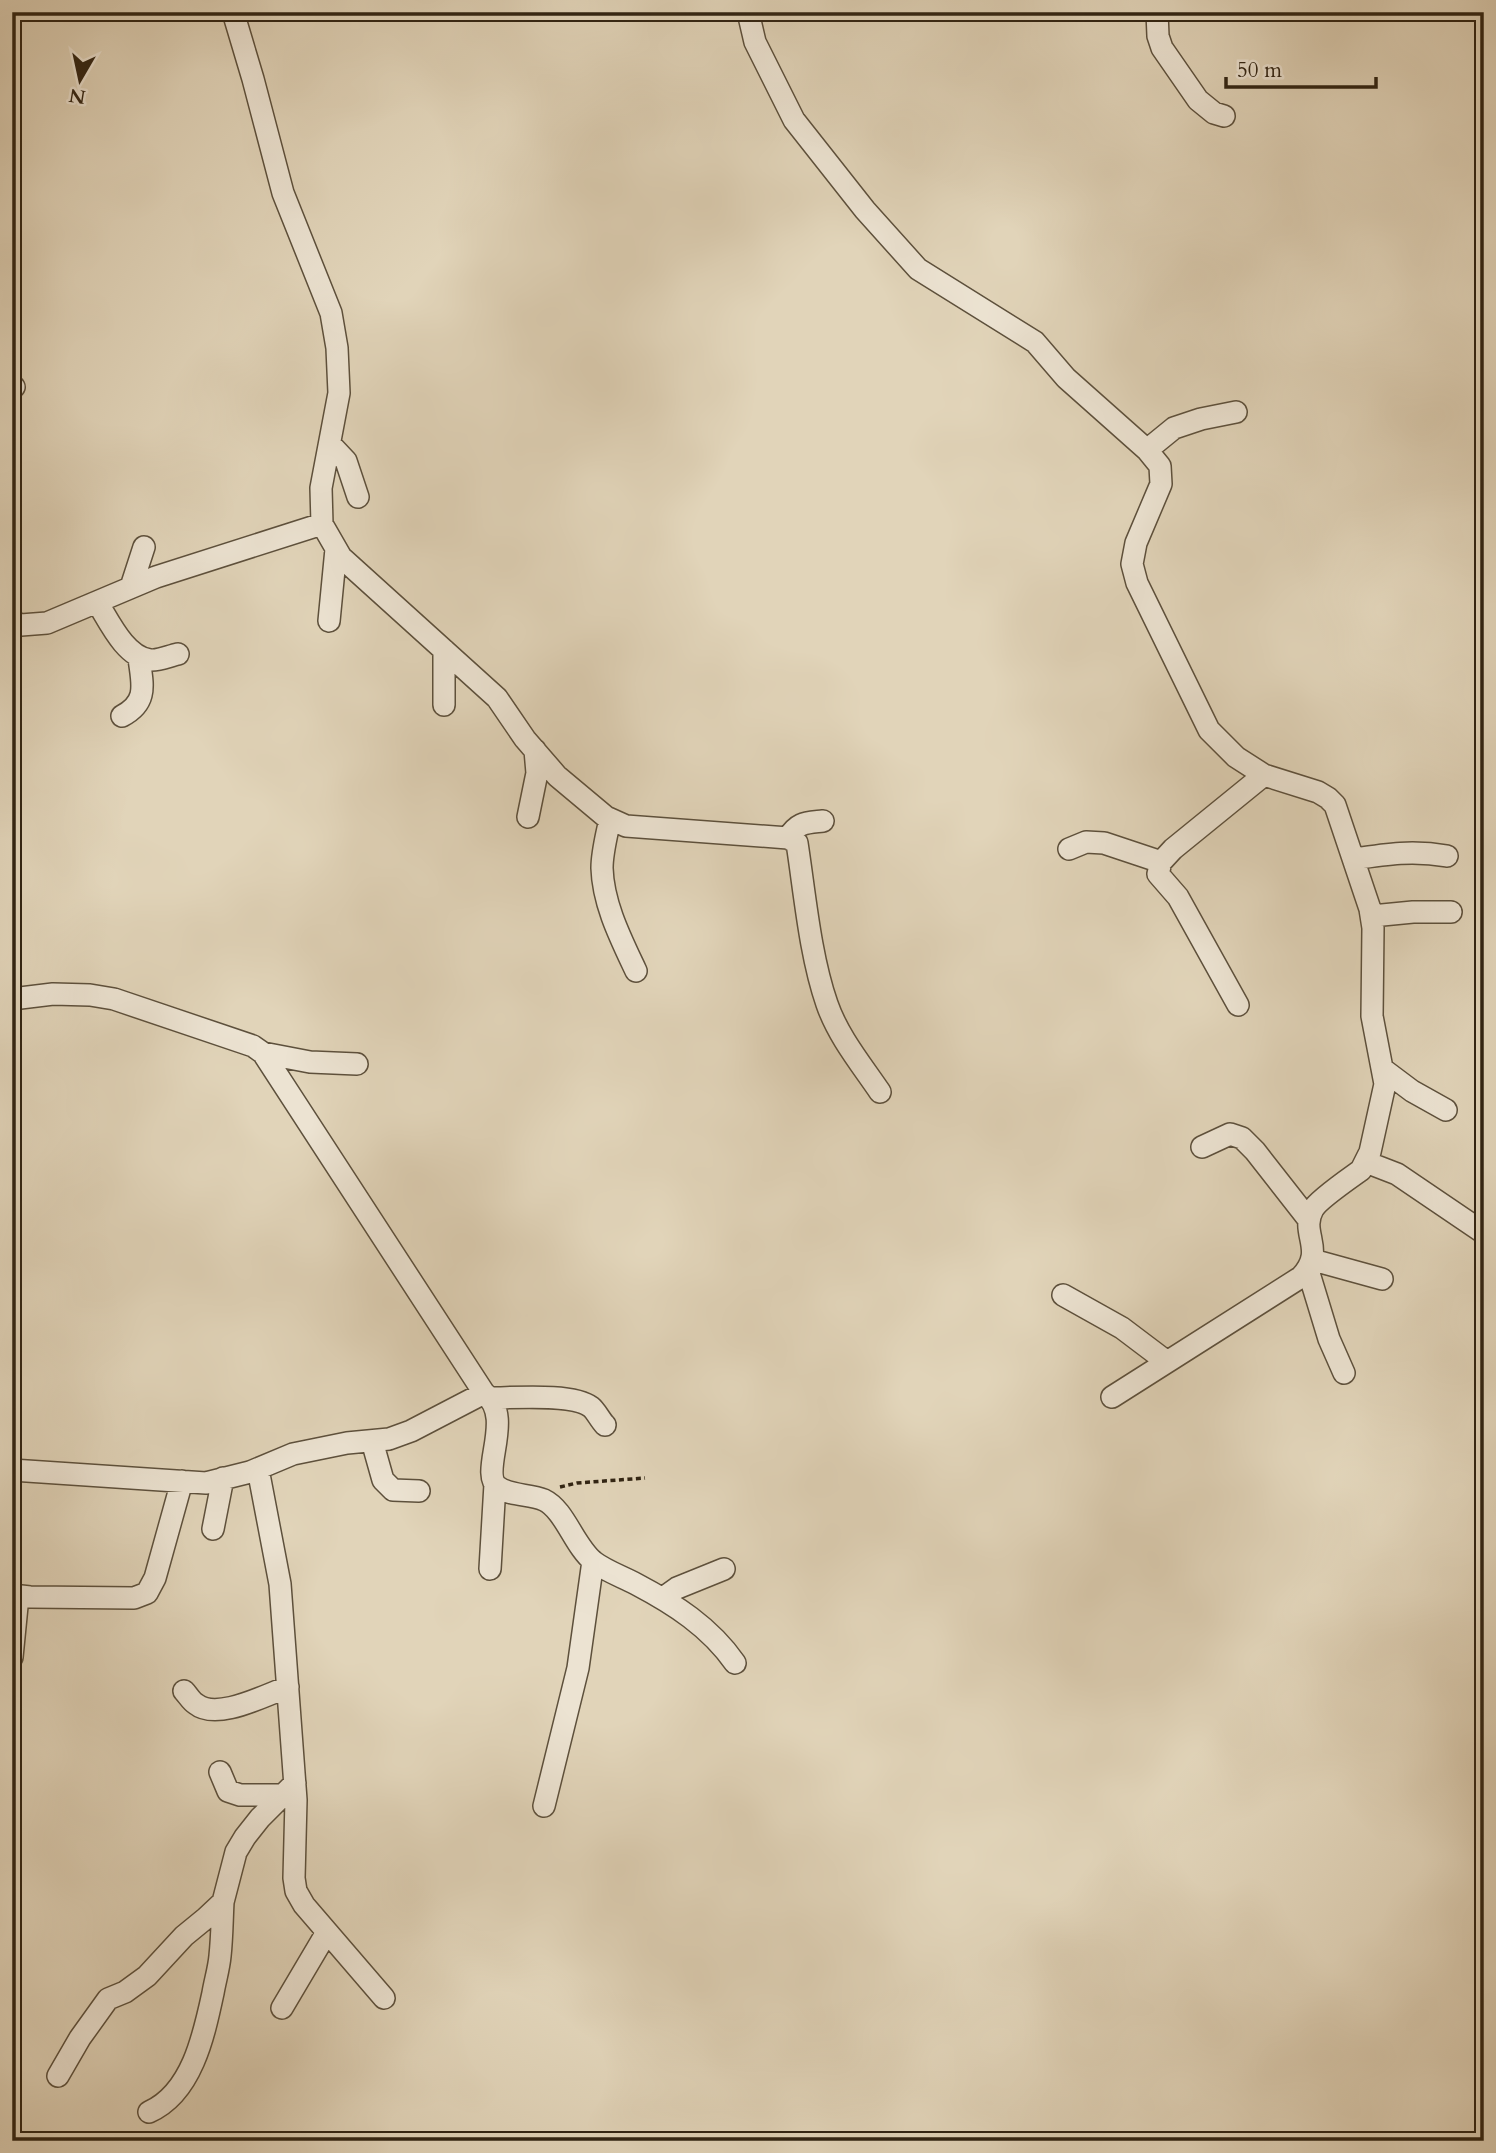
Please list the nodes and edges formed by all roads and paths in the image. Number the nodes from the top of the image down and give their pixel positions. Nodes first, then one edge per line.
1 (233, 12) edge
2 (748, 12) edge
3 (1157, 12) edge
4 (1224, 116) dead end
5 (1236, 412) dead end
6 (330, 444) junction
7 (1147, 450) junction
8 (358, 497) dead end
9 (322, 524) junction
10 (144, 547) dead end
11 (336, 549) junction
12 (131, 587) junction
13 (97, 602) junction
14 (329, 621) dead end
15 (12, 622) edge
16 (444, 650) junction
17 (178, 653) dead end
18 (139, 658) junction
19 (444, 705) dead end
20 (122, 716) dead end
21 (535, 750) junction
22 (1264, 775) junction
23 (528, 817) dead end
24 (610, 818) junction
25 (823, 821) dead end
26 (788, 838) junction
27 (1069, 849) dead end
28 (1447, 856) dead end
29 (1354, 859) junction
30 (1161, 862) junction
31 (1451, 912) dead end
32 (1371, 916) junction
33 (636, 971) dead end
34 (12, 999) edge
35 (1238, 1005) dead end
36 (263, 1053) junction
37 (357, 1064) dead end
38 (1384, 1070) junction
39 (880, 1092) dead end
40 (1446, 1110) dead end
41 (1202, 1147) dead end
42 (1366, 1162) junction
43 (1309, 1220) junction
44 (1484, 1233) edge
45 (1310, 1265) junction
46 (1382, 1279) dead end
47 (1063, 1295) dead end
48 (1167, 1362) junction
49 (1343, 1373) dead end
50 (487, 1396) junction
51 (1112, 1397) dead end
52 (604, 1425) dead end
53 (372, 1441) junction
54 (258, 1469) junction
55 (12, 1470) edge
56 (223, 1478) junction
57 (645, 1478) dead end
58 (182, 1481) junction
59 (495, 1484) junction
60 (419, 1491) dead end
61 (532, 1497) junction
62 (213, 1529) dead end
63 (593, 1561) junction
64 (489, 1569) dead end
65 (724, 1569) dead end
66 (15, 1595) edge
67 (663, 1598) junction
68 (12, 1657) edge
69 (735, 1663) dead end
70 (288, 1687) junction
71 (184, 1691) dead end
72 (220, 1772) dead end
73 (289, 1789) junction
74 (544, 1806) dead end
75 (222, 1902) junction
76 (327, 1932) junction
77 (384, 1998) dead end
78 (282, 2008) dead end
79 (58, 2076) dead end
80 (149, 2112) dead end

1 - 6 street
2 - 7 street
3 - 4 street
5 - 7 street
6 - 8 street
6 - 9 street
7 - 22 street
9 - 11 street
9 - 12 street
10 - 12 street
11 - 14 street
11 - 16 street
12 - 13 street
13 - 15 street
13 - 18 street
16 - 19 street
16 - 21 street
17 - 18 street
18 - 20 street
21 - 23 street
21 - 24 street
22 - 29 street
22 - 30 street
24 - 26 street
24 - 33 street
25 - 26 street
26 - 39 street
27 - 30 street
28 - 29 street
29 - 32 street
30 - 35 street
31 - 32 street
32 - 38 street
34 - 36 street
36 - 37 street
36 - 50 street
38 - 40 street
38 - 42 street
41 - 43 street
42 - 43 street
42 - 44 street
43 - 45 street
45 - 46 street
45 - 48 street
45 - 49 street
47 - 48 street
48 - 51 street
50 - 52 street
50 - 53 street
50 - 59 street
53 - 54 street
53 - 60 street
54 - 56 street
54 - 70 street
55 - 58 street
56 - 58 street
56 - 62 street
57 - 61 path
58 - 66 street
59 - 61 street
59 - 64 street
61 - 63 street
63 - 67 street
63 - 74 street
65 - 67 street
66 - 68 street
67 - 69 street
70 - 71 street
70 - 73 street
72 - 73 street
73 - 75 street
73 - 76 street
75 - 79 street
75 - 80 street
76 - 77 street
76 - 78 street

